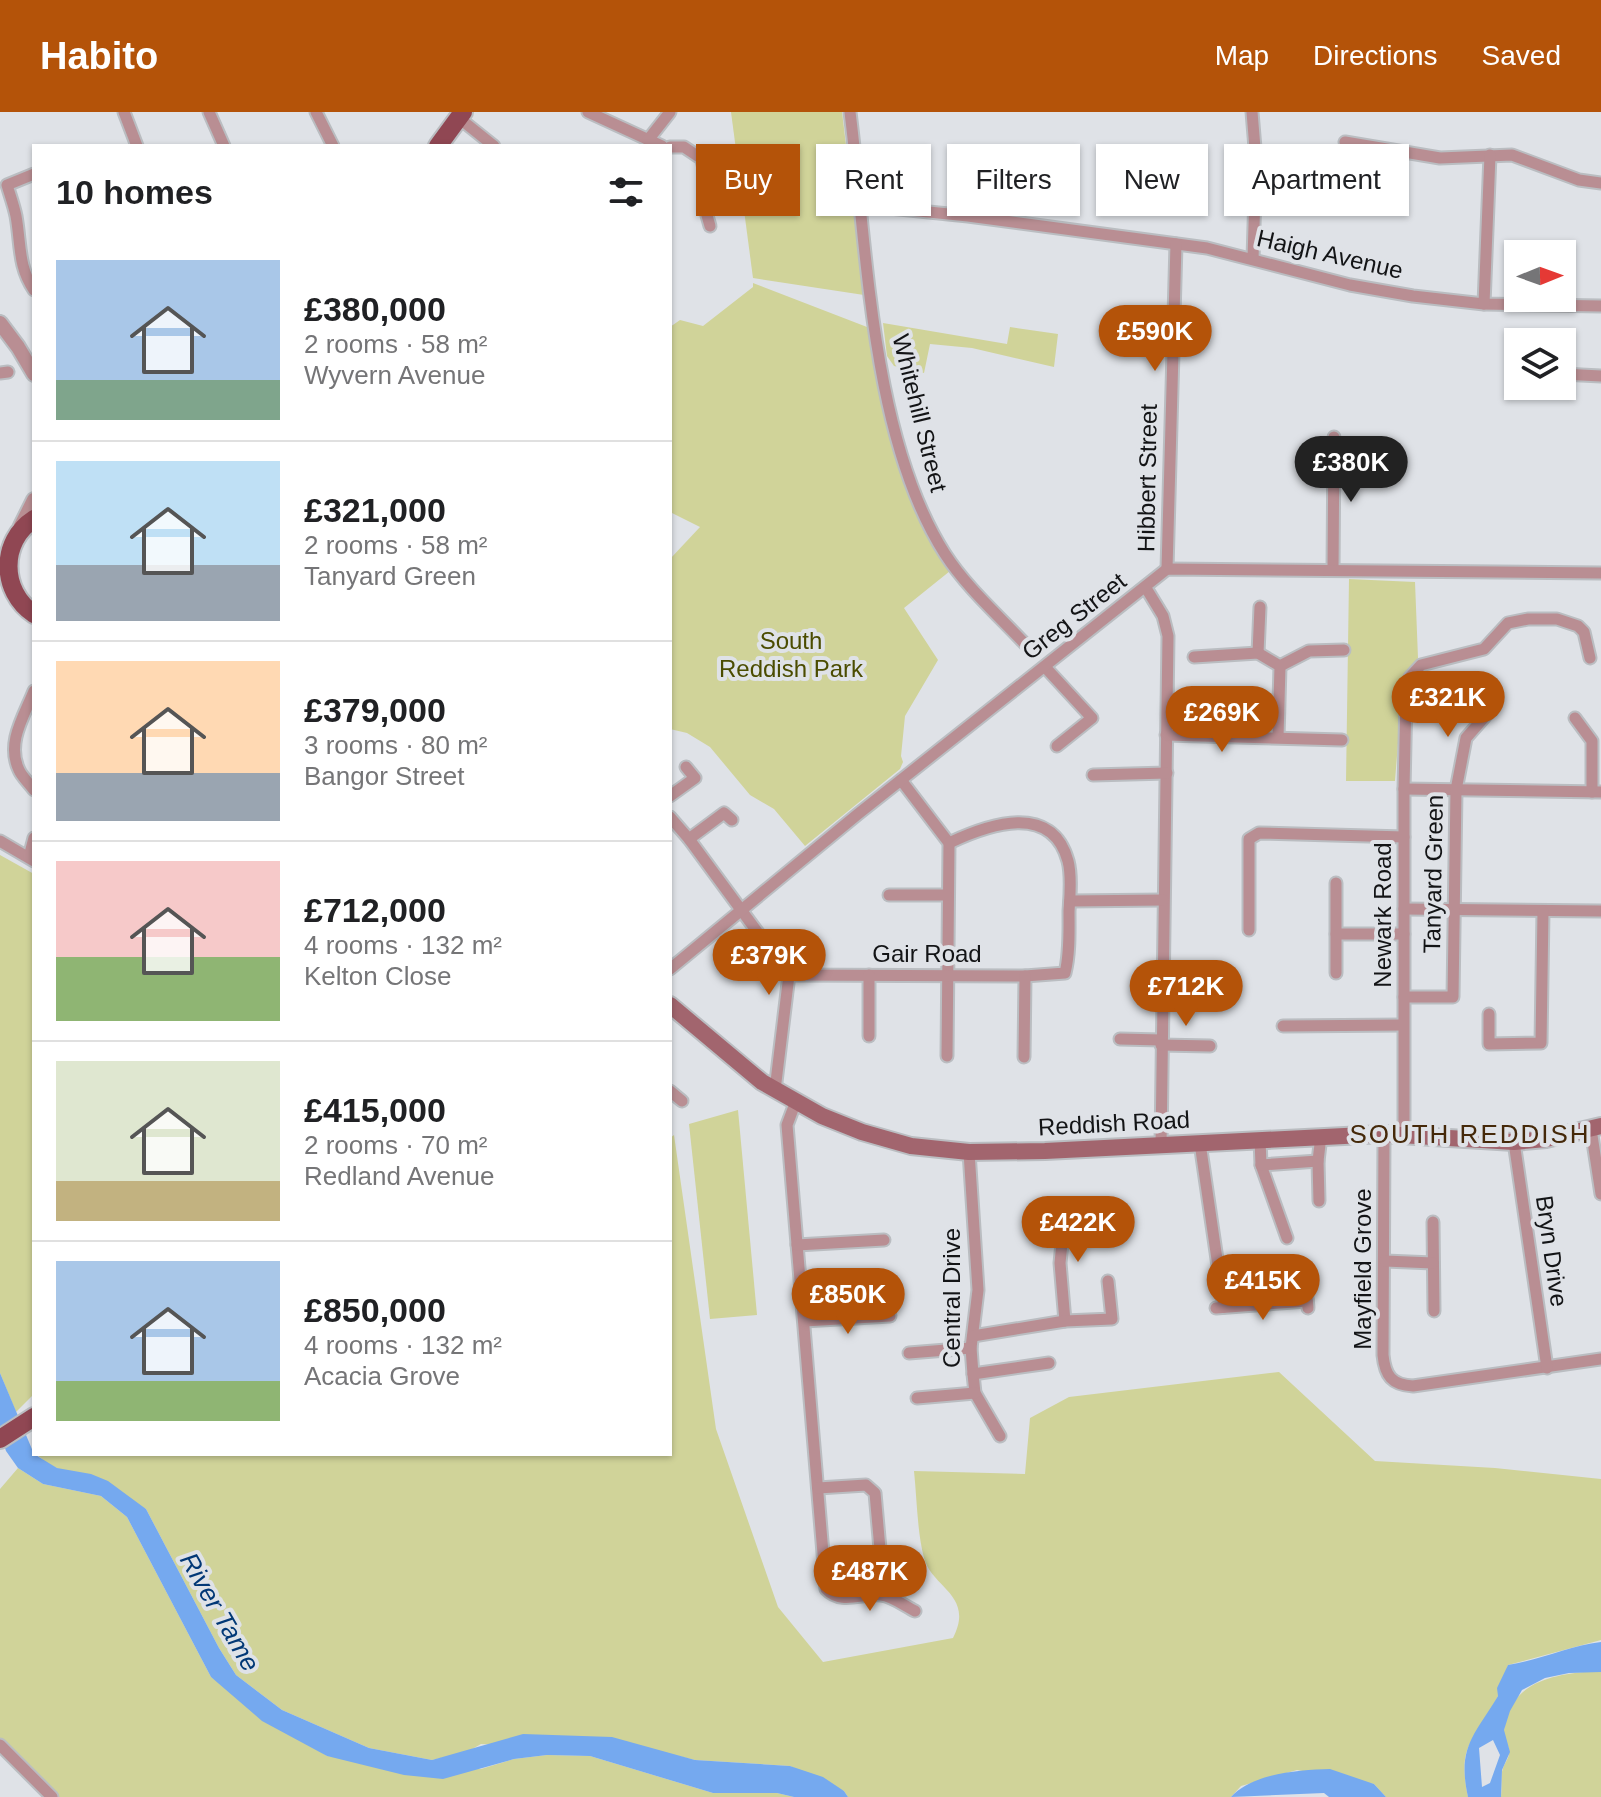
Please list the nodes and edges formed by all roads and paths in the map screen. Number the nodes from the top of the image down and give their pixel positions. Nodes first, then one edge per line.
1 (124, 112) edge
2 (209, 112) edge
3 (316, 112) edge
4 (588, 112) edge
5 (670, 112) edge
6 (850, 112) edge
7 (1252, 112) edge
8 (461, 115) edge
9 (648, 140) junction
10 (1345, 142) dead end
11 (136, 144) edge
12 (223, 144) edge
13 (332, 144) edge
14 (439, 144) edge
15 (492, 144) edge
16 (657, 144) edge
17 (853, 144) edge
18 (672, 147) edge
19 (1490, 155) junction
20 (32, 175) edge
21 (1601, 183) edge
22 (3, 187) edge
23 (931, 212) edge
24 (861, 216) edge
25 (710, 226) dead end
26 (1176, 244) junction
27 (1253, 259) junction
28 (32, 287) edge
29 (1484, 304) junction
30 (1601, 306) edge
31 (0, 323) edge
32 (32, 371) edge
33 (1576, 375) edge
34 (1601, 376) edge
35 (1334, 437) dead end
36 (28, 523) edge
37 (3, 557) edge
38 (1167, 569) junction
39 (1333, 570) junction
40 (1601, 573) edge
41 (1146, 588) junction
42 (9, 597) edge
43 (1260, 607) dead end
44 (32, 613) edge
45 (1026, 645) dead end
46 (1344, 650) dead end
47 (1258, 653) junction
48 (1194, 657) dead end
49 (1590, 658) dead end
50 (1280, 666) junction
51 (1045, 667) junction
52 (32, 696) edge
53 (1488, 713) dead end
54 (1575, 718) dead end
55 (1166, 735) junction
56 (1278, 737) junction
57 (1342, 740) dead end
58 (1057, 746) dead end
59 (686, 767) dead end
60 (1167, 773) junction
61 (1093, 775) dead end
62 (901, 780) junction
63 (32, 787) edge
64 (1404, 789) junction
65 (1456, 790) junction
66 (1596, 792) edge
67 (672, 795) edge
68 (732, 820) dead end
69 (672, 822) edge
70 (1404, 837) junction
71 (689, 839) junction
72 (0, 841) edge
73 (949, 843) junction
74 (32, 859) edge
75 (1336, 883) dead end
76 (889, 895) dead end
77 (946, 895) junction
78 (1163, 900) junction
79 (1070, 901) junction
80 (1404, 909) junction
81 (741, 910) junction
82 (1454, 910) junction
83 (1543, 911) junction
84 (1601, 911) edge
85 (1249, 930) dead end
86 (1336, 934) junction
87 (1404, 934) junction
88 (672, 967) edge
89 (1336, 973) dead end
90 (947, 974) junction
91 (789, 975) junction
92 (869, 975) junction
93 (1025, 976) junction
94 (1404, 997) junction
95 (672, 1007) edge
96 (1489, 1014) dead end
97 (1403, 1025) junction
98 (1283, 1026) dead end
99 (869, 1036) dead end
100 (1120, 1039) dead end
101 (1161, 1042) junction
102 (1210, 1046) dead end
103 (947, 1056) dead end
104 (1024, 1057) dead end
105 (775, 1090) junction
106 (672, 1093) edge
107 (682, 1101) dead end
108 (796, 1101) junction
109 (1596, 1128) edge
110 (1384, 1134) junction
111 (1404, 1134) junction
112 (1321, 1136) junction
113 (1260, 1139) junction
114 (1514, 1142) junction
115 (1200, 1143) junction
116 (1161, 1145) junction
117 (969, 1152) junction
118 (1318, 1161) junction
119 (1261, 1165) junction
120 (1601, 1194) edge
121 (1319, 1201) dead end
122 (1433, 1222) dead end
123 (1049, 1237) dead end
124 (1287, 1238) dead end
125 (1080, 1239) dead end
126 (884, 1240) dead end
127 (1062, 1243) junction
128 (797, 1245) junction
129 (1385, 1261) junction
130 (1433, 1263) junction
131 (1108, 1281) dead end
132 (1306, 1287) dead end
133 (1434, 1311) dead end
134 (890, 1316) dead end
135 (804, 1321) junction
136 (1065, 1321) junction
137 (972, 1342) junction
138 (909, 1353) dead end
139 (1601, 1359) edge
140 (1049, 1363) dead end
141 (1547, 1368) junction
142 (973, 1374) junction
143 (975, 1393) junction
144 (917, 1398) dead end
145 (32, 1418) edge
146 (1000, 1436) dead end
147 (0, 1439) edge
148 (818, 1488) junction
149 (884, 1594) junction
150 (915, 1611) dead end
151 (0, 1745) edge
152 (52, 1797) edge

1 - 11 street
2 - 12 street
3 - 13 street
4 - 9 street
5 - 9 street
6 - 17 street, Whitehill Street
7 - 27 street
8 - 14 main road
8 - 15 street
9 - 16 street
10 - 19 street
18 - 25 street
19 - 21 street
19 - 29 street
20 - 22 street
22 - 28 street
23 - 26 street, Haigh Avenue
24 - 45 street, Whitehill Street
26 - 27 street, Haigh Avenue
26 - 38 street, Hibbert Street
27 - 29 street, Haigh Avenue
29 - 30 street, Haigh Avenue
31 - 32 street
33 - 34 street
35 - 39 street
36 - 37 main road
37 - 42 main road
38 - 39 street
38 - 41 street, Greg Street
39 - 40 street
41 - 51 street, Greg Street
41 - 55 street
42 - 44 main road
43 - 47 street
46 - 50 street
47 - 48 street
47 - 50 street
49 - 64 street, Newark Road
50 - 56 street
51 - 58 street
51 - 62 street, Greg Street
52 - 63 street
53 - 65 street, Tanyard Green
54 - 66 street
55 - 56 street
55 - 60 street
56 - 57 street
59 - 67 street
60 - 61 street
60 - 78 street
62 - 73 street
62 - 81 street, Greg Street
64 - 65 street
64 - 70 street, Newark Road
65 - 66 street
65 - 82 street, Tanyard Green
68 - 71 street
69 - 71 street
70 - 80 street, Newark Road
70 - 85 street
71 - 81 street
72 - 74 street
73 - 77 street
73 - 79 street
75 - 86 street
76 - 77 street
77 - 90 street
78 - 79 street
78 - 101 street
79 - 93 street, Gair Road
80 - 82 street
80 - 87 street, Newark Road
81 - 88 street, Greg Street
81 - 91 street
82 - 83 street
82 - 94 street, Tanyard Green
83 - 84 street
83 - 96 street
86 - 87 street
86 - 89 street
87 - 94 street, Newark Road
90 - 92 street, Gair Road
90 - 93 street, Gair Road
90 - 103 street
91 - 92 street, Gair Road
91 - 105 street
92 - 99 street
93 - 104 street
94 - 97 street, Newark Road
95 - 105 main road, Reddish Road
97 - 98 street
97 - 111 street, Newark Road
100 - 101 street
101 - 102 street
101 - 116 street
105 - 108 main road, Reddish Road
106 - 107 street
108 - 117 main road, Reddish Road
108 - 128 street
109 - 114 main road, Reddish Road
109 - 120 street
110 - 111 main road, Reddish Road
110 - 112 main road, Reddish Road
110 - 129 street, Mayfield Grove
111 - 114 main road, Reddish Road
112 - 113 main road, Reddish Road
112 - 118 street
113 - 115 main road, Reddish Road
113 - 119 street
114 - 141 street, Bryn Drive
115 - 116 main road, Reddish Road
115 - 132 street
116 - 117 main road, Reddish Road
117 - 137 street, Central Drive
118 - 119 street
118 - 121 street
119 - 124 street
122 - 130 street
123 - 127 street
125 - 127 street
126 - 128 street
127 - 136 street
128 - 135 street
129 - 130 street
129 - 141 street, Mayfield Grove
130 - 133 street
131 - 136 street
134 - 135 street
135 - 148 street
136 - 137 street
137 - 138 street
137 - 142 street, Central Drive
139 - 141 street, Mayfield Grove
140 - 142 street
142 - 143 street, Central Drive
143 - 144 street
143 - 146 street, Central Drive
145 - 147 main road
148 - 149 street
148 - 149 street
149 - 150 street
151 - 152 street

